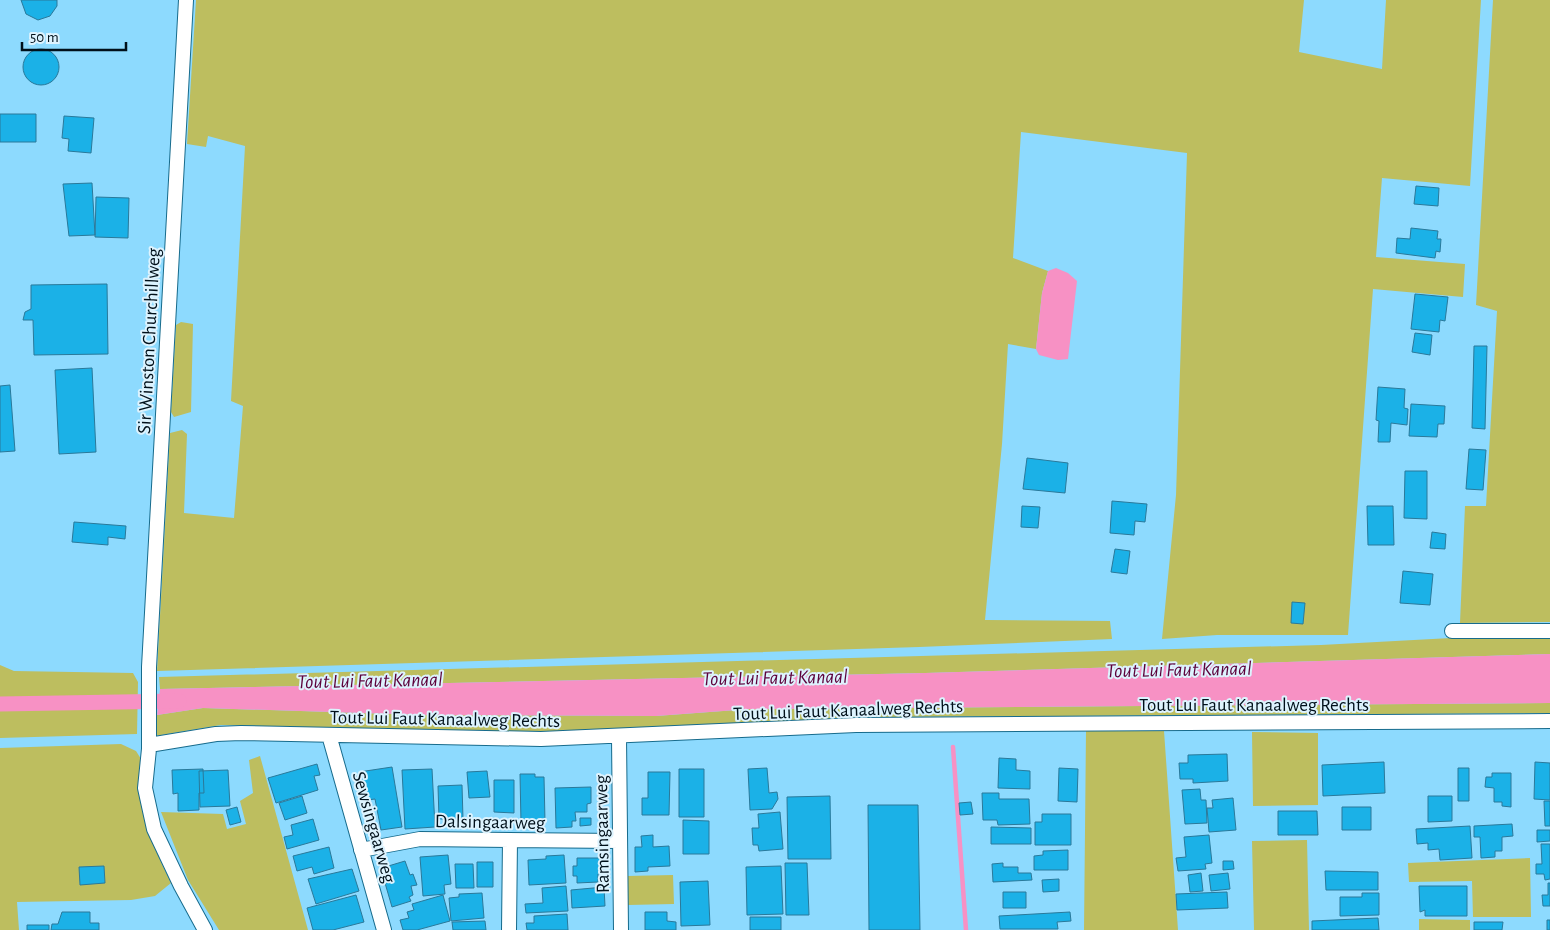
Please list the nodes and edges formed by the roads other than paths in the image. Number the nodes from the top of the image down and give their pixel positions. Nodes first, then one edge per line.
1 (186, 0) edge
2 (1452, 631) dead end
3 (1550, 631) edge
4 (1550, 721) edge
5 (329, 735) junction
6 (619, 737) junction
7 (149, 739) junction
8 (510, 840) junction
9 (620, 841) junction
10 (361, 850) junction
11 (205, 930) edge
12 (384, 930) edge
13 (509, 930) edge
14 (621, 930) edge

1 - 7 street, Sir Winston Churchillweg
2 - 3 street
4 - 6 street, Tout Lui Faut Kanaalweg Rechts
5 - 6 street, Tout Lui Faut Kanaalweg Rechts
5 - 7 street, Tout Lui Faut Kanaalweg Rechts
5 - 10 street, Sewsingaarweg
6 - 9 street, Ramsingaarweg
7 - 11 street
8 - 9 street, Dalsingaarweg
8 - 10 street, Dalsingaarweg
8 - 13 street
9 - 14 street, Ramsingaarweg
10 - 12 street, Sewsingaarweg

